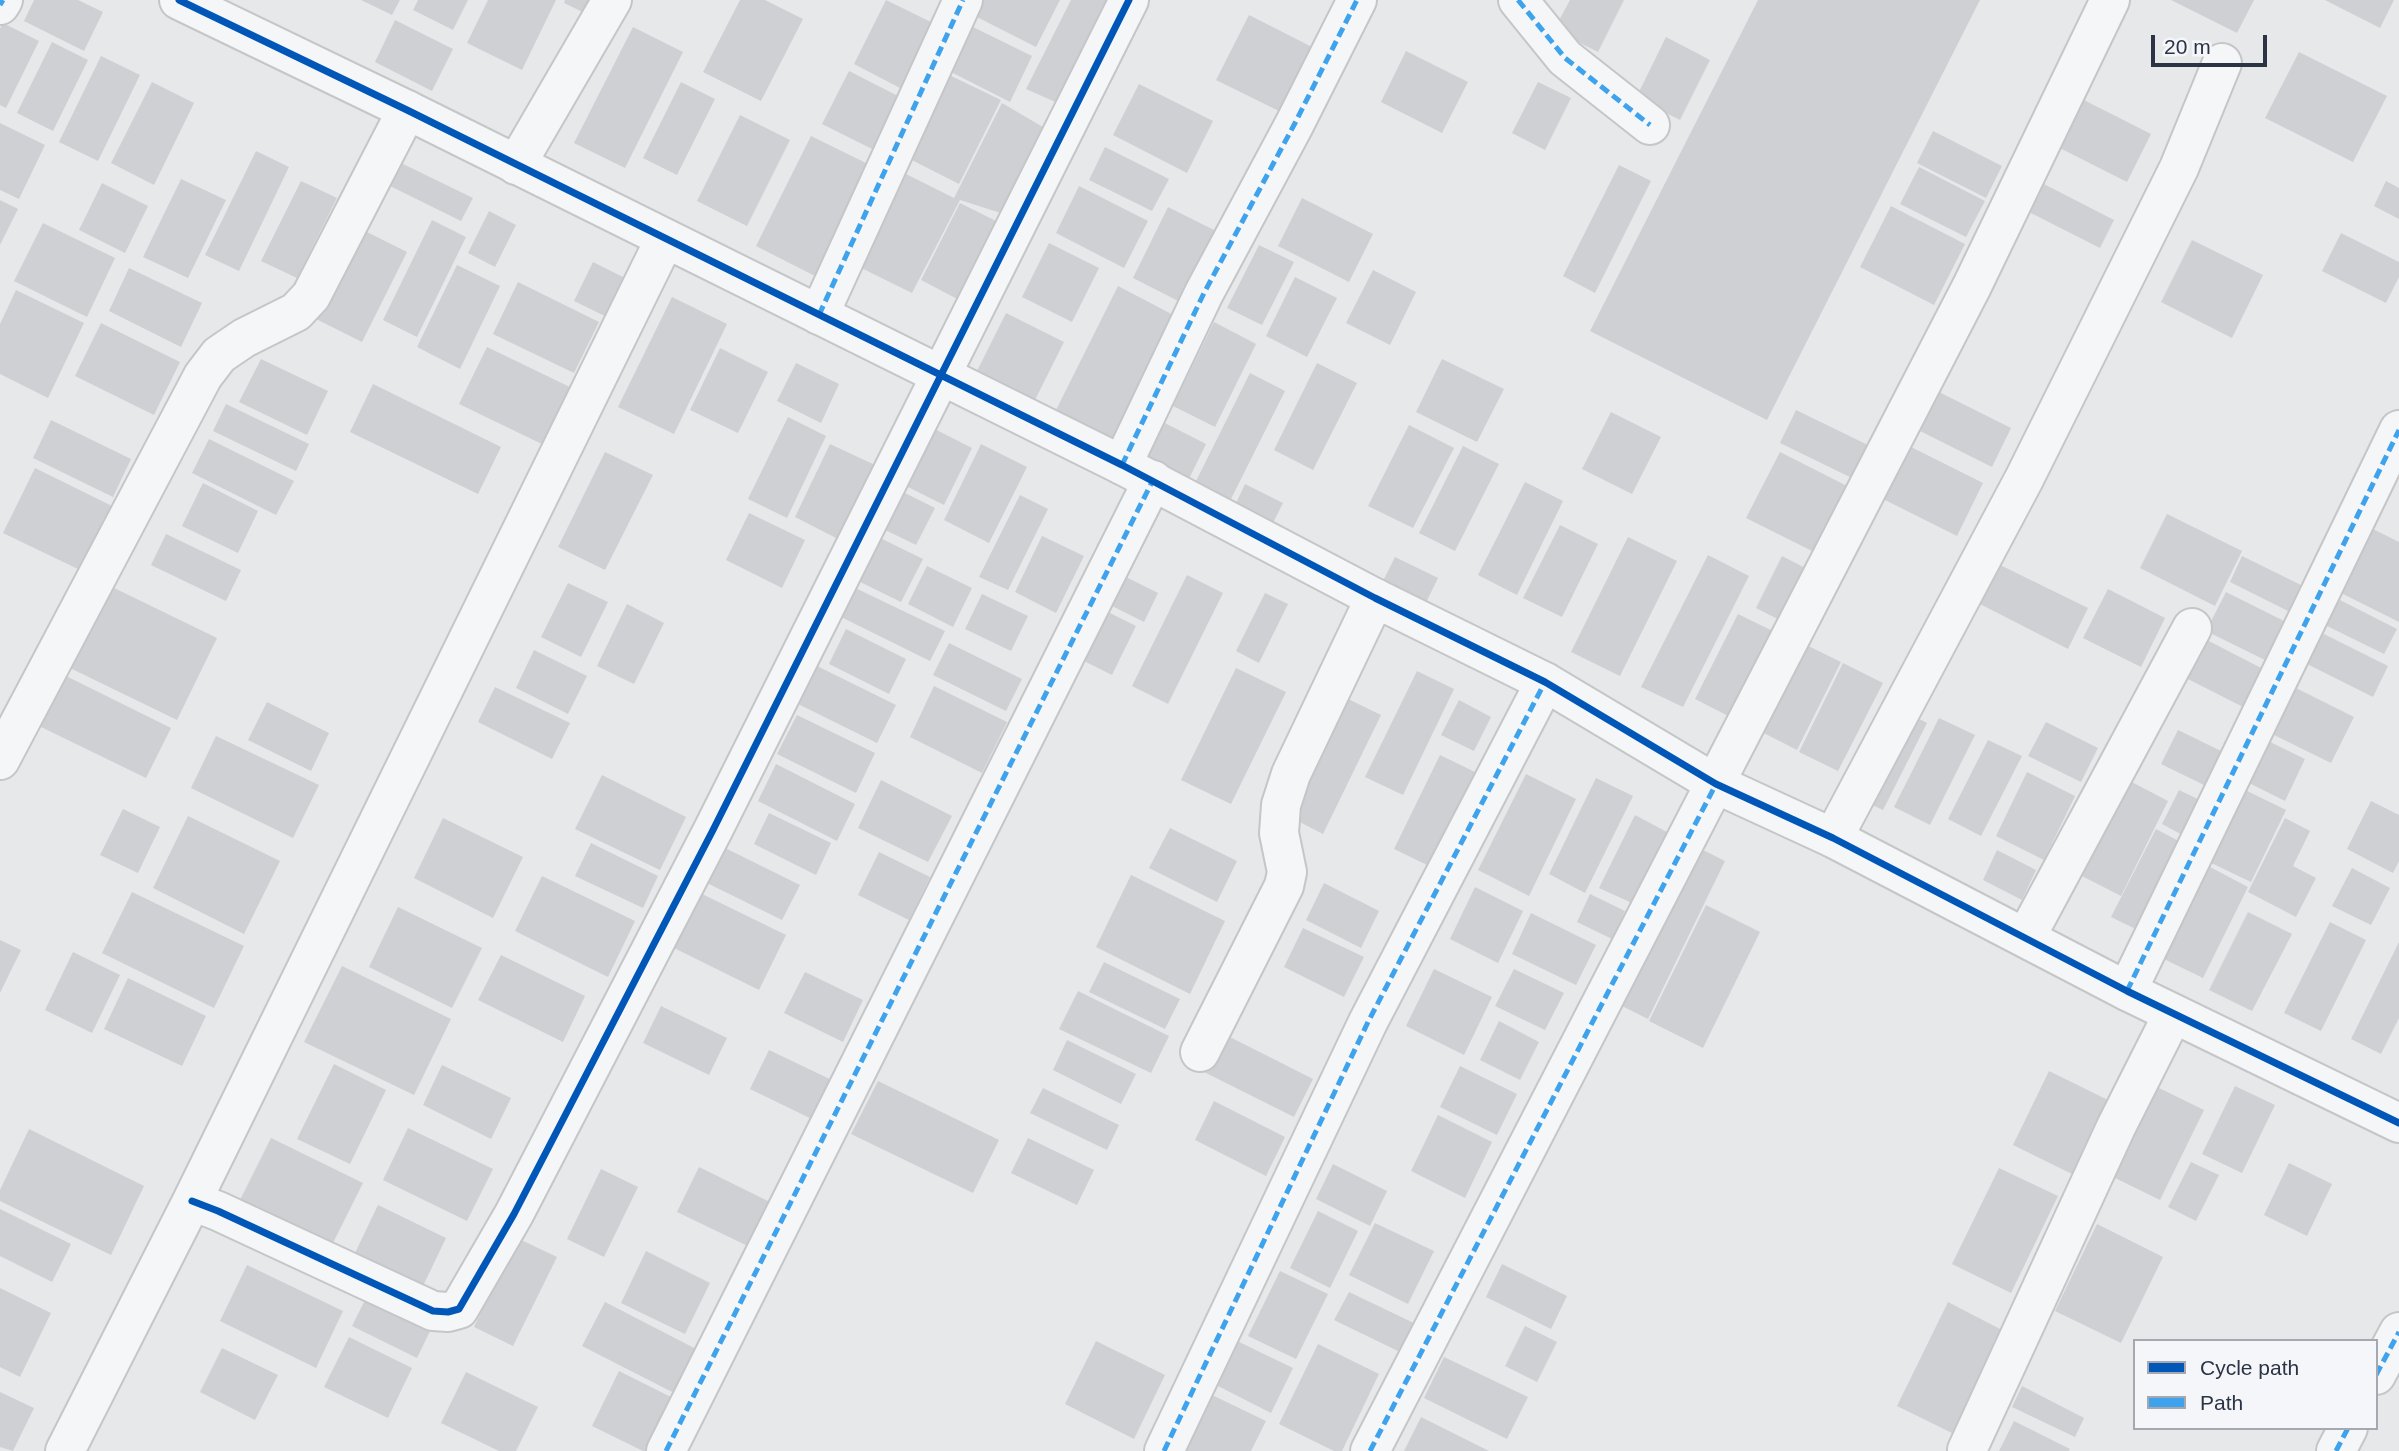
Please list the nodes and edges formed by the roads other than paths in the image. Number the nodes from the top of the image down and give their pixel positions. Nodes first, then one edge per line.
1 (3, 0) edge
2 (612, 0) edge
3 (963, 0) edge
4 (1129, 0) edge
5 (1357, 0) edge
6 (1518, 0) edge
7 (2110, 0) edge
8 (183, 1) edge
9 (0, 5) edge
10 (2222, 63) dead end
11 (407, 110) junction
12 (1650, 125) dead end
13 (516, 165) junction
14 (665, 239) junction
15 (819, 315) junction
16 (941, 373) junction
17 (2399, 430) edge
18 (1138, 472) junction
19 (1375, 598) junction
20 (2192, 628) dead end
21 (1545, 682) junction
22 (0, 760) edge
23 (1716, 783) junction
24 (1833, 838) junction
25 (2026, 937) junction
26 (2127, 991) junction
27 (2173, 1014) junction
28 (1200, 1052) dead end
29 (2399, 1123) edge
30 (192, 1201) junction
31 (2399, 1332) edge
32 (2378, 1371) edge
33 (2347, 1430) edge
34 (1967, 1450) edge
35 (65, 1451) edge
36 (666, 1451) edge
37 (1164, 1451) edge
38 (1370, 1451) edge
39 (2336, 1451) edge

1 - 9 street
2 - 13 street
3 - 15 street
4 - 16 street
5 - 18 street
6 - 12 street
7 - 23 street
8 - 11 street
10 - 24 street
11 - 13 street
11 - 22 street
13 - 14 street
14 - 15 street
14 - 30 street
15 - 16 street
16 - 18 street
16 - 30 street
17 - 26 street
18 - 19 street
18 - 36 street
19 - 21 street
19 - 28 street
20 - 25 street
21 - 23 street
21 - 37 street
23 - 24 street
23 - 38 street
24 - 25 street
25 - 26 street
26 - 27 street
27 - 29 street
27 - 34 street
30 - 35 street
31 - 32 street
33 - 39 street

